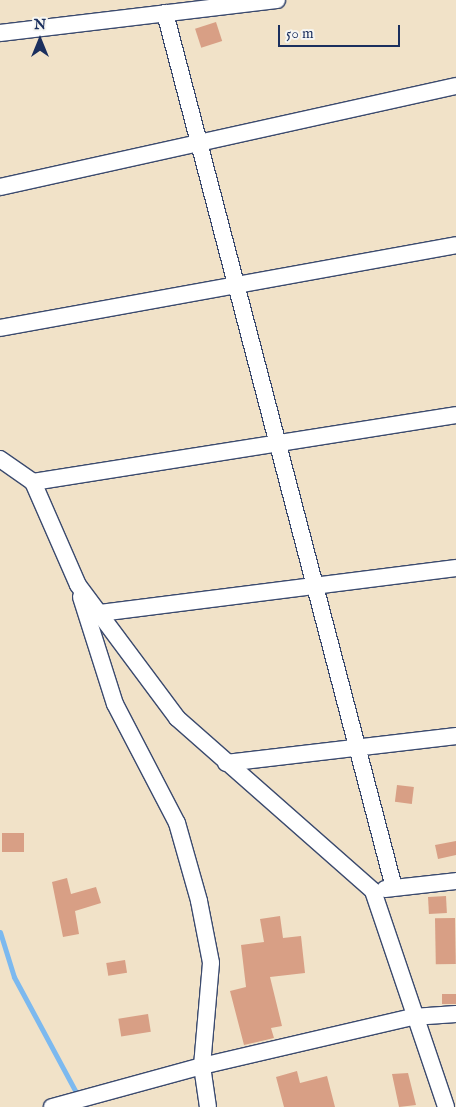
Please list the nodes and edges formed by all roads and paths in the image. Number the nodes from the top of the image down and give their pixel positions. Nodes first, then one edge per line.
1 (277, 0) edge
2 (165, 14) junction
3 (0, 33) edge
4 (456, 86) edge
5 (198, 143) junction
6 (0, 187) edge
7 (456, 245) edge
8 (235, 285) junction
9 (0, 328) edge
10 (456, 415) edge
11 (276, 444) junction
12 (0, 459) edge
13 (33, 482) junction
14 (456, 568) edge
15 (317, 586) junction
16 (93, 614) junction
17 (456, 736) edge
18 (358, 747) junction
19 (226, 763) junction
20 (456, 881) edge
21 (394, 888) junction
22 (373, 891) junction
23 (456, 1014) edge
24 (413, 1017) junction
25 (202, 1066) junction
26 (52, 1107) edge
27 (208, 1107) edge
28 (446, 1107) edge

1 - 2 street
2 - 3 street
2 - 5 street
4 - 5 street
5 - 6 street
5 - 8 street
7 - 8 street
8 - 9 street
8 - 11 street
10 - 11 street
11 - 13 street
11 - 15 street
12 - 13 street
13 - 16 street
14 - 15 street
15 - 16 street
15 - 18 street
16 - 19 street
16 - 25 street
17 - 18 street
18 - 19 street
18 - 21 street
19 - 22 street
20 - 21 street
21 - 22 street
22 - 24 street
23 - 24 street
24 - 25 street
24 - 28 street
25 - 26 street
25 - 27 street

